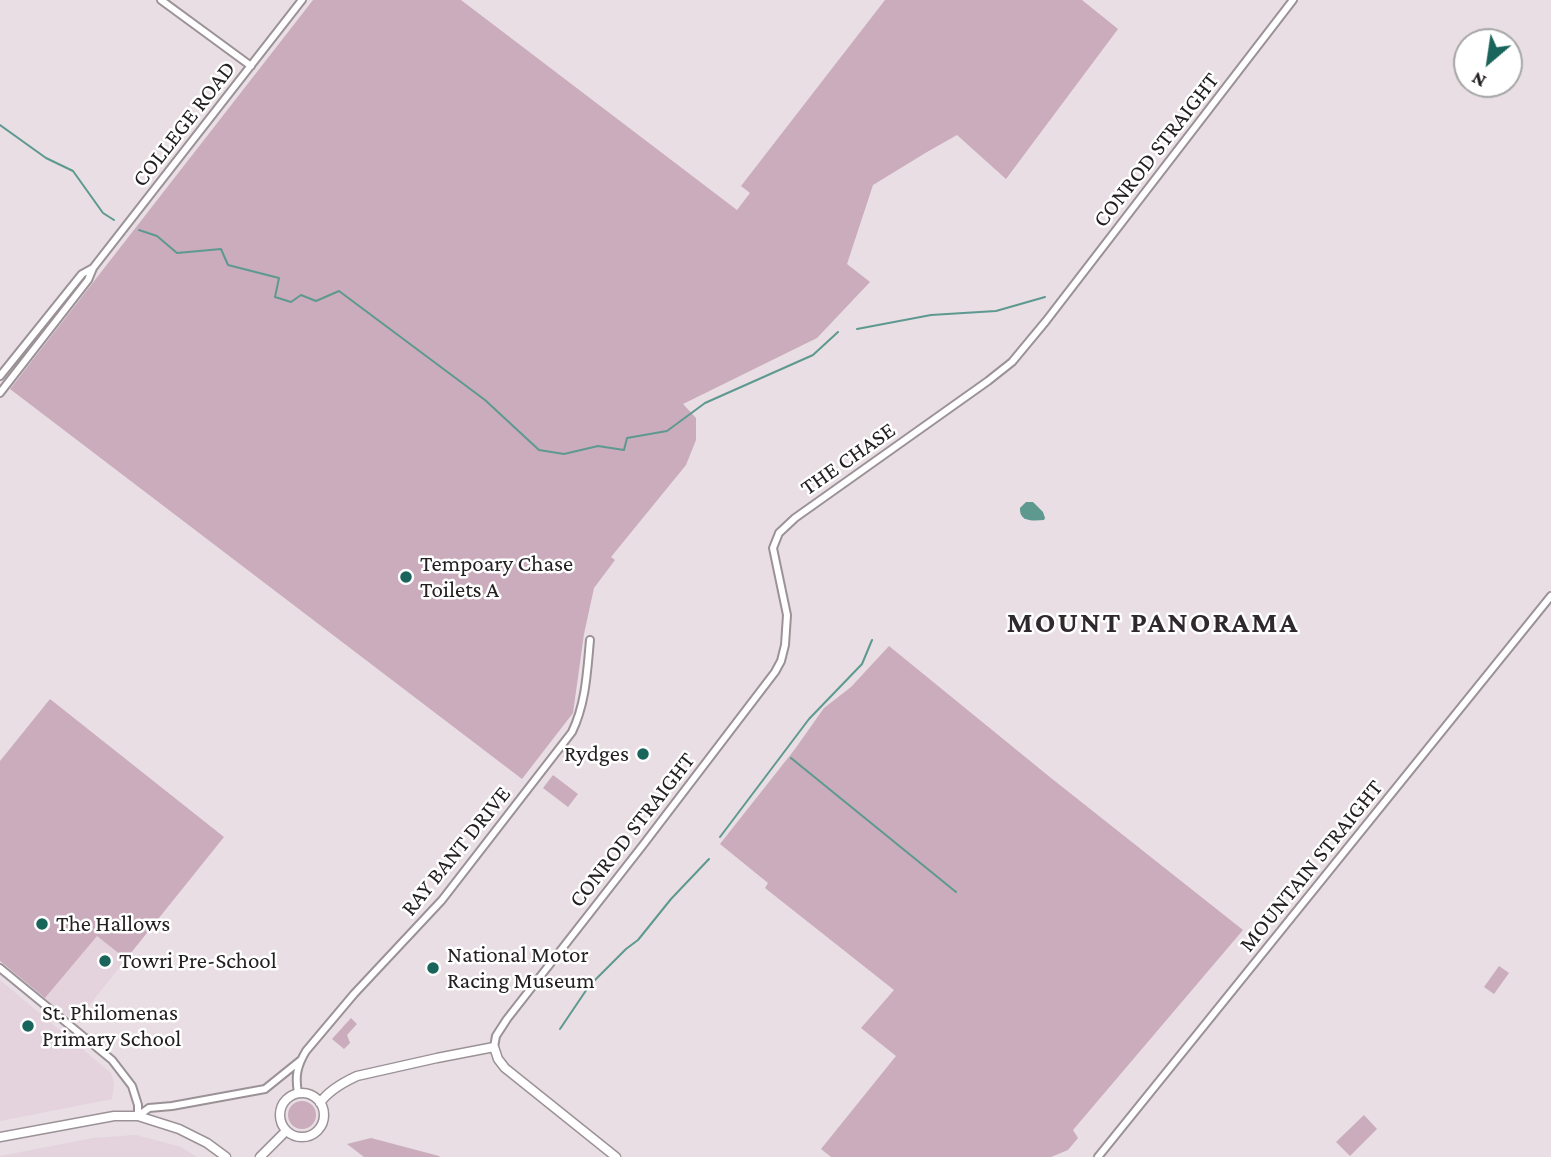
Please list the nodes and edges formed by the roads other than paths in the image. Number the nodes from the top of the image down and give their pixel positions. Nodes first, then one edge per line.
1 (161, 0) edge
2 (302, 0) edge
3 (1293, 0) edge
4 (251, 66) junction
5 (93, 268) junction
6 (1046, 321) joint
7 (6, 369) junction
8 (0, 376) edge
9 (14, 376) junction
10 (0, 393) edge
11 (1551, 596) edge
12 (590, 640) dead end
13 (775, 672) joint
14 (0, 968) edge
15 (494, 1047) junction
16 (300, 1060) junction
17 (298, 1093) junction
18 (320, 1103) junction
19 (138, 1115) junction
20 (286, 1131) junction
21 (0, 1137) edge
22 (226, 1157) edge
23 (260, 1157) edge
24 (616, 1157) edge
25 (1098, 1157) edge

1 - 4 street
2 - 4 street, COLLEGE ROAD
3 - 6 street, CONROD STRAIGHT
4 - 5 street, COLLEGE ROAD
5 - 7 street, COLLEGE ROAD
5 - 9 street, COLLEGE ROAD
6 - 13 street, THE CHASE
7 - 8 street, COLLEGE ROAD
7 - 9 street
9 - 10 street, COLLEGE ROAD
11 - 25 street, MOUNTAIN STRAIGHT
12 - 16 street, RAY BANT DRIVE
13 - 15 street, CONROD STRAIGHT
14 - 19 street
15 - 18 street
15 - 24 street
16 - 17 street
16 - 19 street, RAY BANT DRIVE
17 - 18 street
17 - 20 street
18 - 20 street
19 - 21 street
19 - 22 street
20 - 23 street

